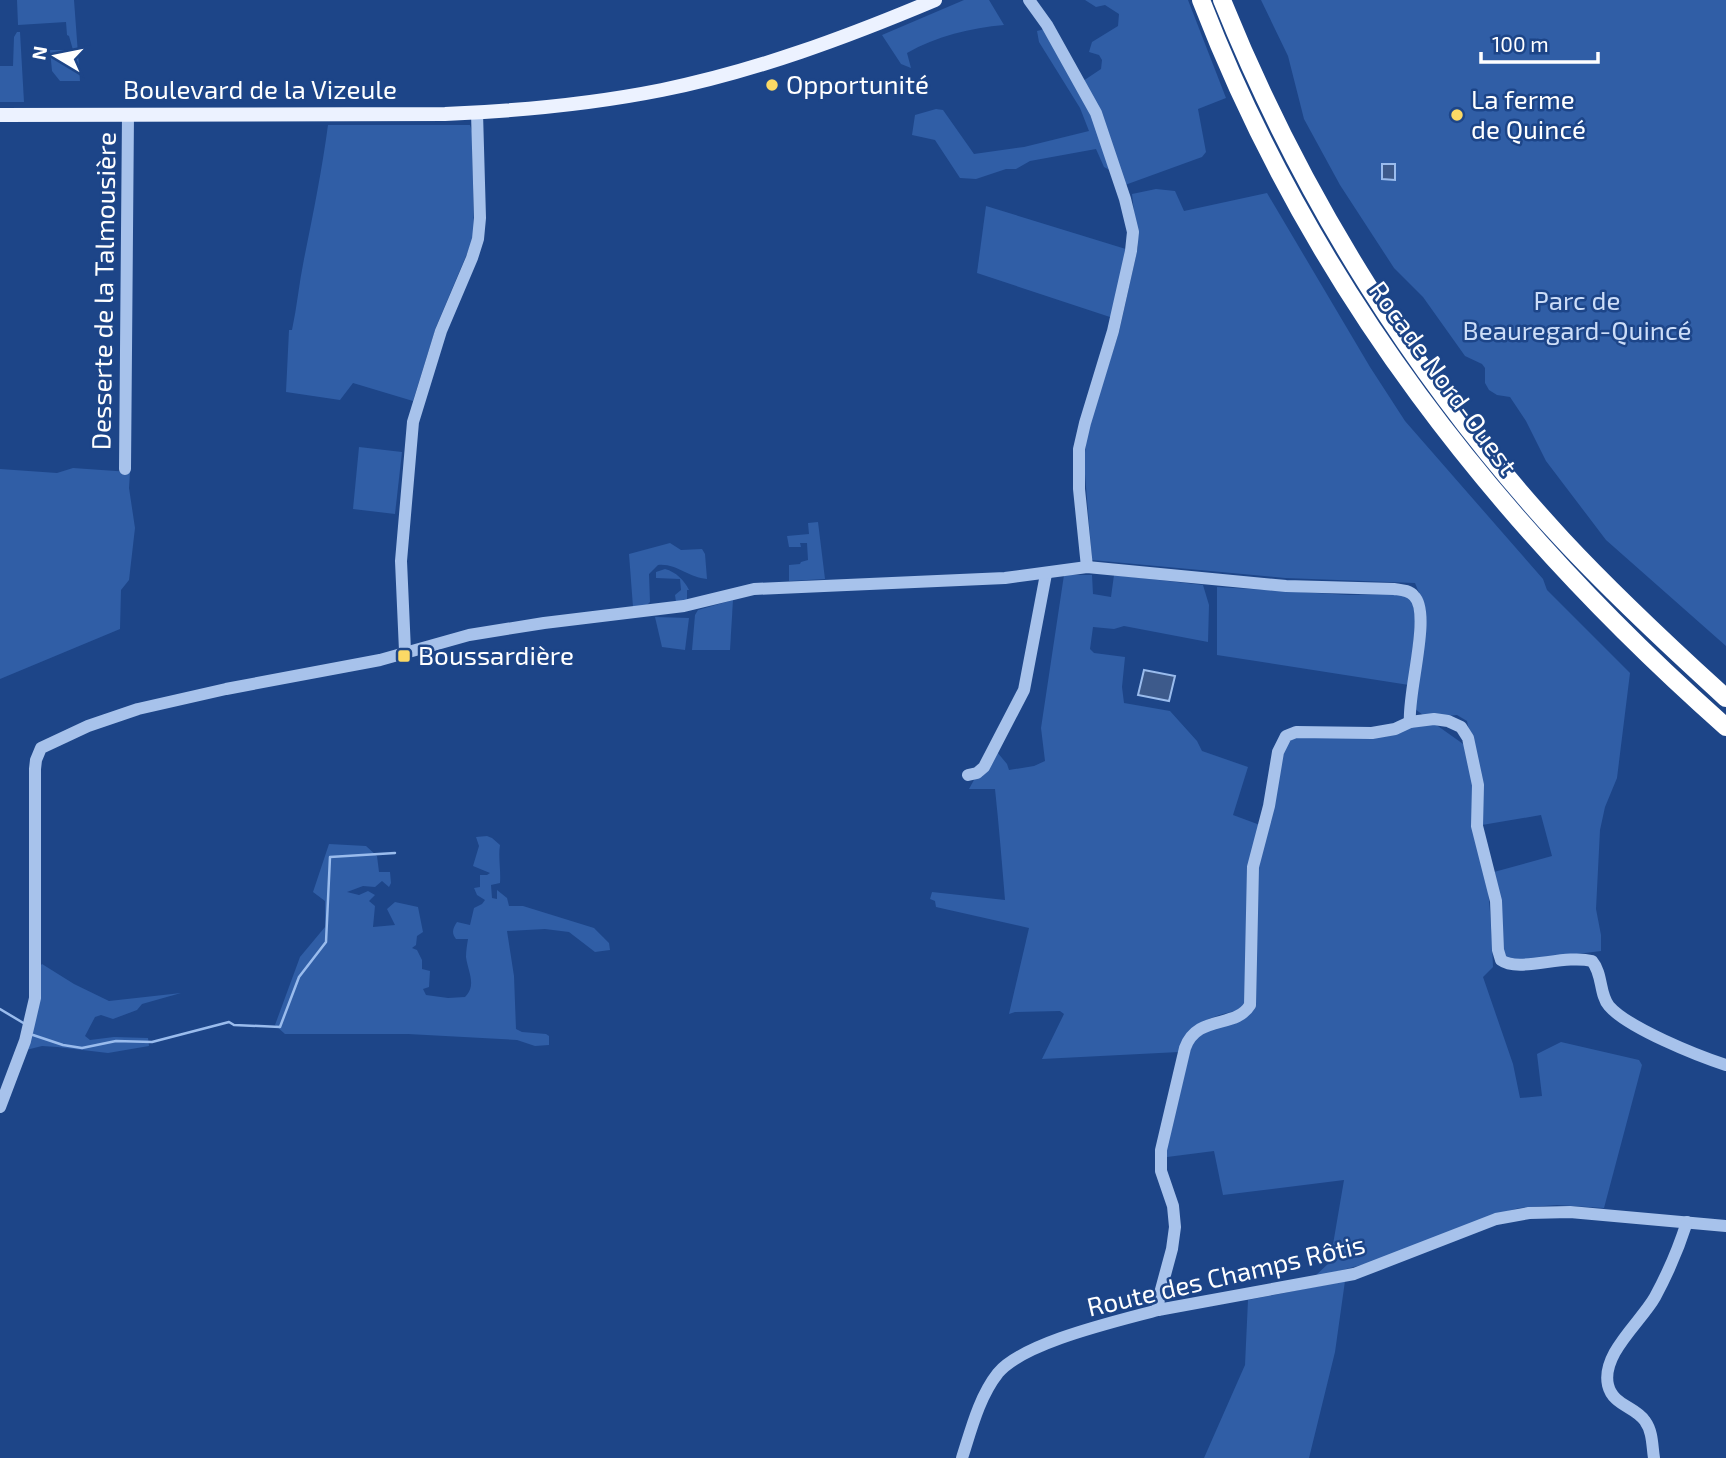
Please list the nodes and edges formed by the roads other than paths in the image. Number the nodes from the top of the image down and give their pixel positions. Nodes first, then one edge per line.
1 (935, 0) edge
2 (1029, 0) edge
3 (1201, 0) edge
4 (1222, 0) edge
5 (1231, 0) edge
6 (1253, 73) junction
7 (477, 113) junction
8 (0, 114) edge
9 (128, 114) junction
10 (125, 469) dead end
11 (1087, 567) junction
12 (1046, 574) junction
13 (405, 652) junction
14 (1726, 698) edge
15 (1410, 722) junction
16 (1726, 727) edge
17 (968, 775) dead end
18 (1726, 1065) edge
19 (0, 1107) edge
20 (1687, 1222) junction
21 (1726, 1226) edge
22 (1158, 1310) junction
23 (962, 1458) edge
24 (1654, 1458) edge

1 - 7 main road, Boulevard de la Vizeule
2 - 11 street
3 - 16 highway, Rocade Nord-Ouest
4 - 6 highway, Rocade Nord-Ouest
5 - 6 highway
6 - 14 highway, Rocade Nord-Ouest
7 - 9 main road, Boulevard de la Vizeule
7 - 13 street
8 - 9 main road, Boulevard de la Vizeule
9 - 10 street, Desserte de la Talmousière
11 - 12 street
11 - 15 street
12 - 13 street
12 - 17 street
13 - 19 street
15 - 18 street
15 - 22 street
20 - 21 street, Route des Champs Rôtis
20 - 22 street, Route des Champs Rôtis
20 - 24 street
22 - 23 street, Route des Champs Rôtis

